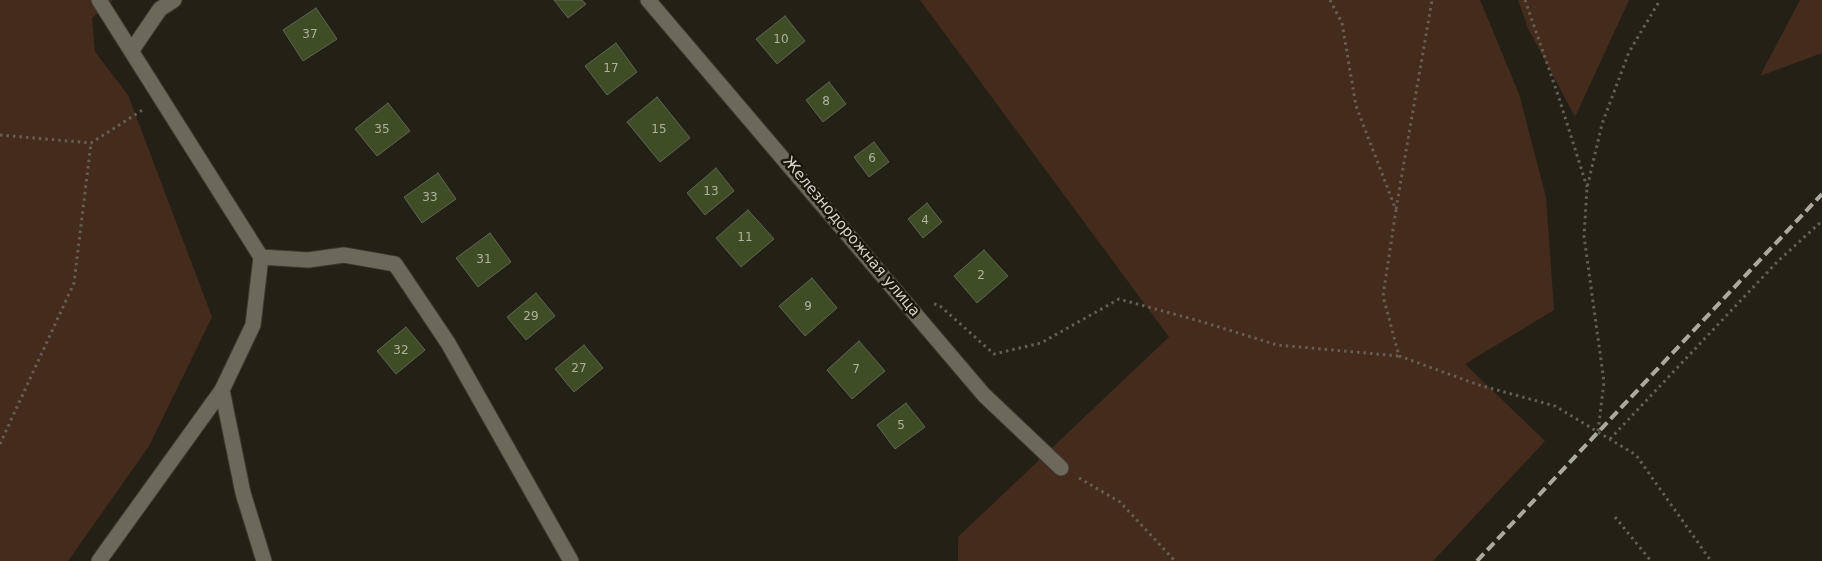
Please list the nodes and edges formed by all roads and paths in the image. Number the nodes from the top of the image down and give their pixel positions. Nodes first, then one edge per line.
1 (99, 0) edge
2 (174, 0) edge
3 (648, 0) edge
4 (1330, 0) edge
5 (1432, 0) edge
6 (1525, 0) edge
7 (1660, 0) edge
8 (132, 50) junction
9 (161, 98) junction
10 (0, 135) edge
11 (91, 143) junction
12 (1587, 188) junction
13 (1396, 210) junction
14 (1822, 222) edge
15 (261, 257) junction
16 (907, 303) junction
17 (1399, 356) junction
18 (222, 390) junction
19 (1598, 431) junction
20 (1610, 439) junction
21 (0, 444) edge
22 (1061, 468) joint
23 (1615, 517) dead end
24 (99, 561) edge
25 (264, 561) edge
26 (571, 561) edge
27 (1174, 561) edge
28 (1650, 561) edge
29 (1710, 561) edge

1 - 8 street
2 - 8 street
3 - 16 street, Железнодорожная улица
4 - 13 path
5 - 13 path
6 - 12 path
7 - 12 path
8 - 9 street
9 - 11 path
9 - 15 street
10 - 11 path
11 - 21 path
12 - 19 path
13 - 17 path
14 - 20 path
15 - 18 street
15 - 26 street
16 - 17 path
16 - 22 street, Железнодорожная улица
17 - 19 path
18 - 24 street
18 - 25 street
19 - 20 path
20 - 29 path
22 - 27 path
23 - 28 path

